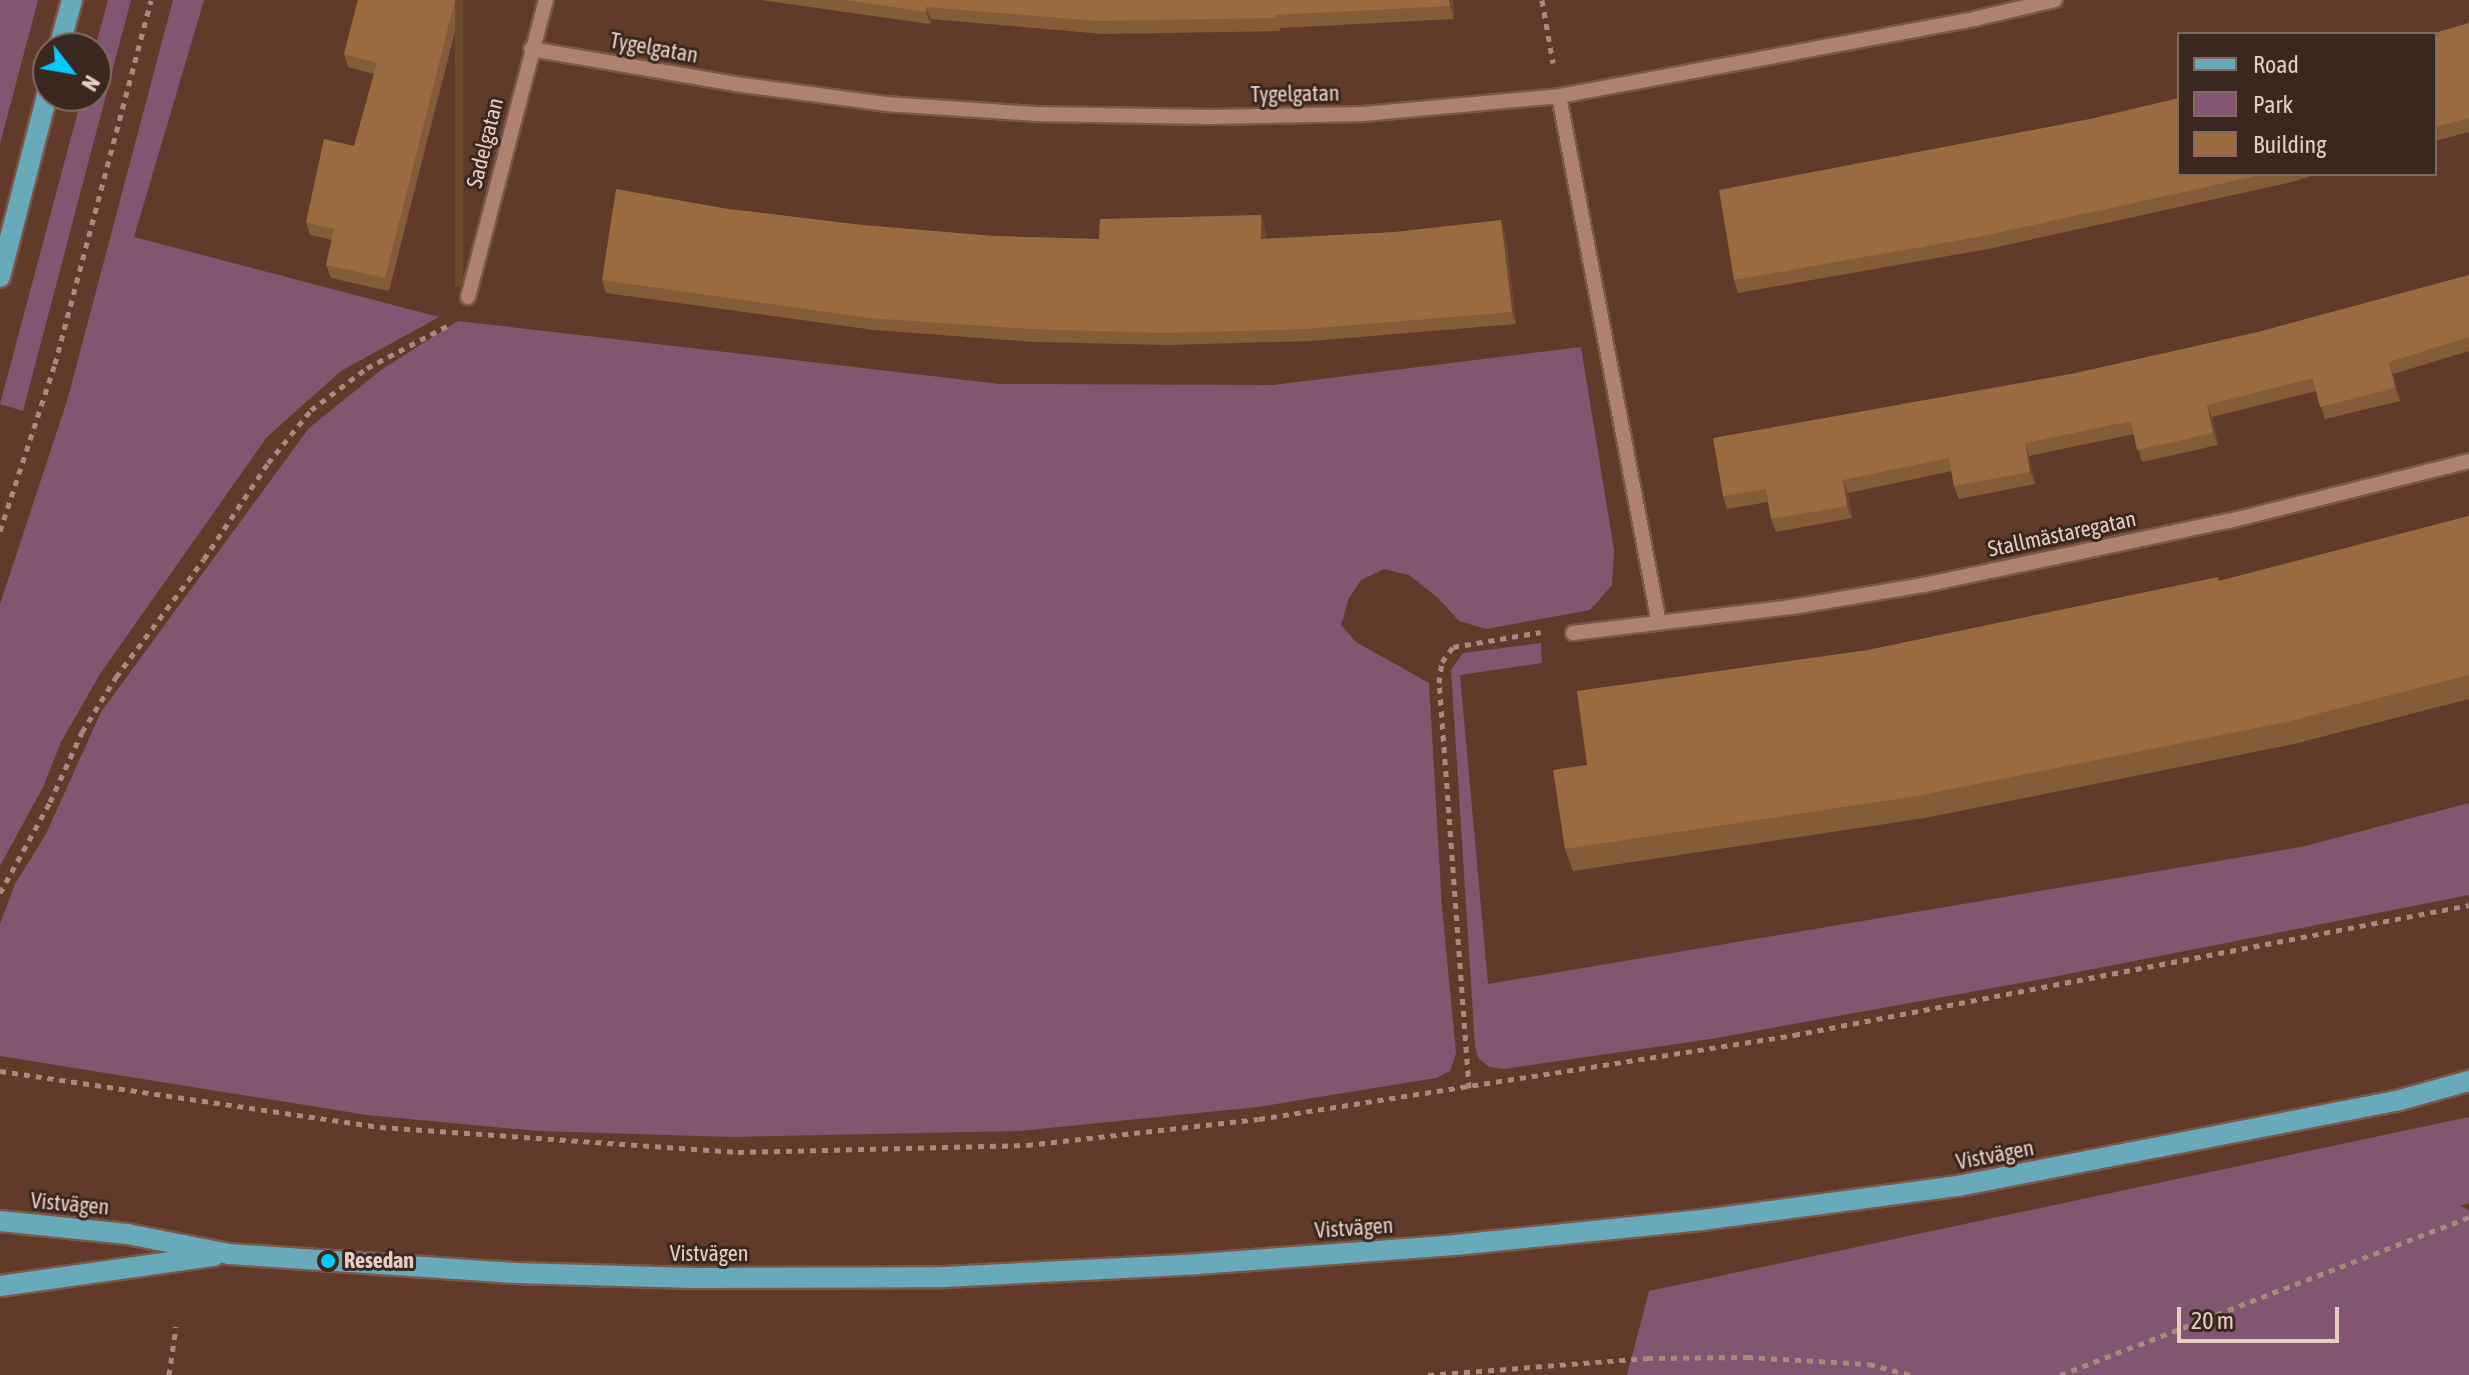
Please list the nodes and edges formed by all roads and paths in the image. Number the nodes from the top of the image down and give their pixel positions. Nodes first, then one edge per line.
1 (72, 0) edge
2 (151, 0) edge
3 (546, 0) edge
4 (1542, 0) edge
5 (2055, 0) edge
6 (63, 32) edge
7 (531, 49) junction
8 (1559, 96) junction
9 (43, 112) edge
10 (0, 277) edge
11 (468, 297) joint
12 (2469, 461) edge
13 (0, 531) edge
14 (1659, 623) junction
15 (1573, 633) joint
16 (0, 893) edge
17 (2469, 905) edge
18 (0, 1071) edge
19 (2469, 1081) edge
20 (1469, 1088) junction
21 (2469, 1217) edge
22 (0, 1221) edge
23 (229, 1254) junction
24 (0, 1286) edge
25 (176, 1327) dead end
26 (1458, 1374) edge
27 (169, 1375) edge
28 (1428, 1375) edge
29 (1910, 1375) edge
30 (2060, 1375) edge

1 - 6 main road
2 - 13 path
3 - 7 street, Sadelgatan
4 - 8 path
5 - 8 street, Tygelgatan
7 - 8 street, Tygelgatan
7 - 11 street, Sadelgatan
8 - 14 street
9 - 10 main road
11 - 16 path
12 - 14 street, Stallmästaregatan
14 - 15 street, Stallmästaregatan
15 - 20 path
17 - 20 path
18 - 20 path
19 - 23 main road, Vistvägen
21 - 30 path
22 - 23 main road, Vistvägen
23 - 24 main road, Vistvägen
25 - 27 path
26 - 28 path
26 - 29 path

